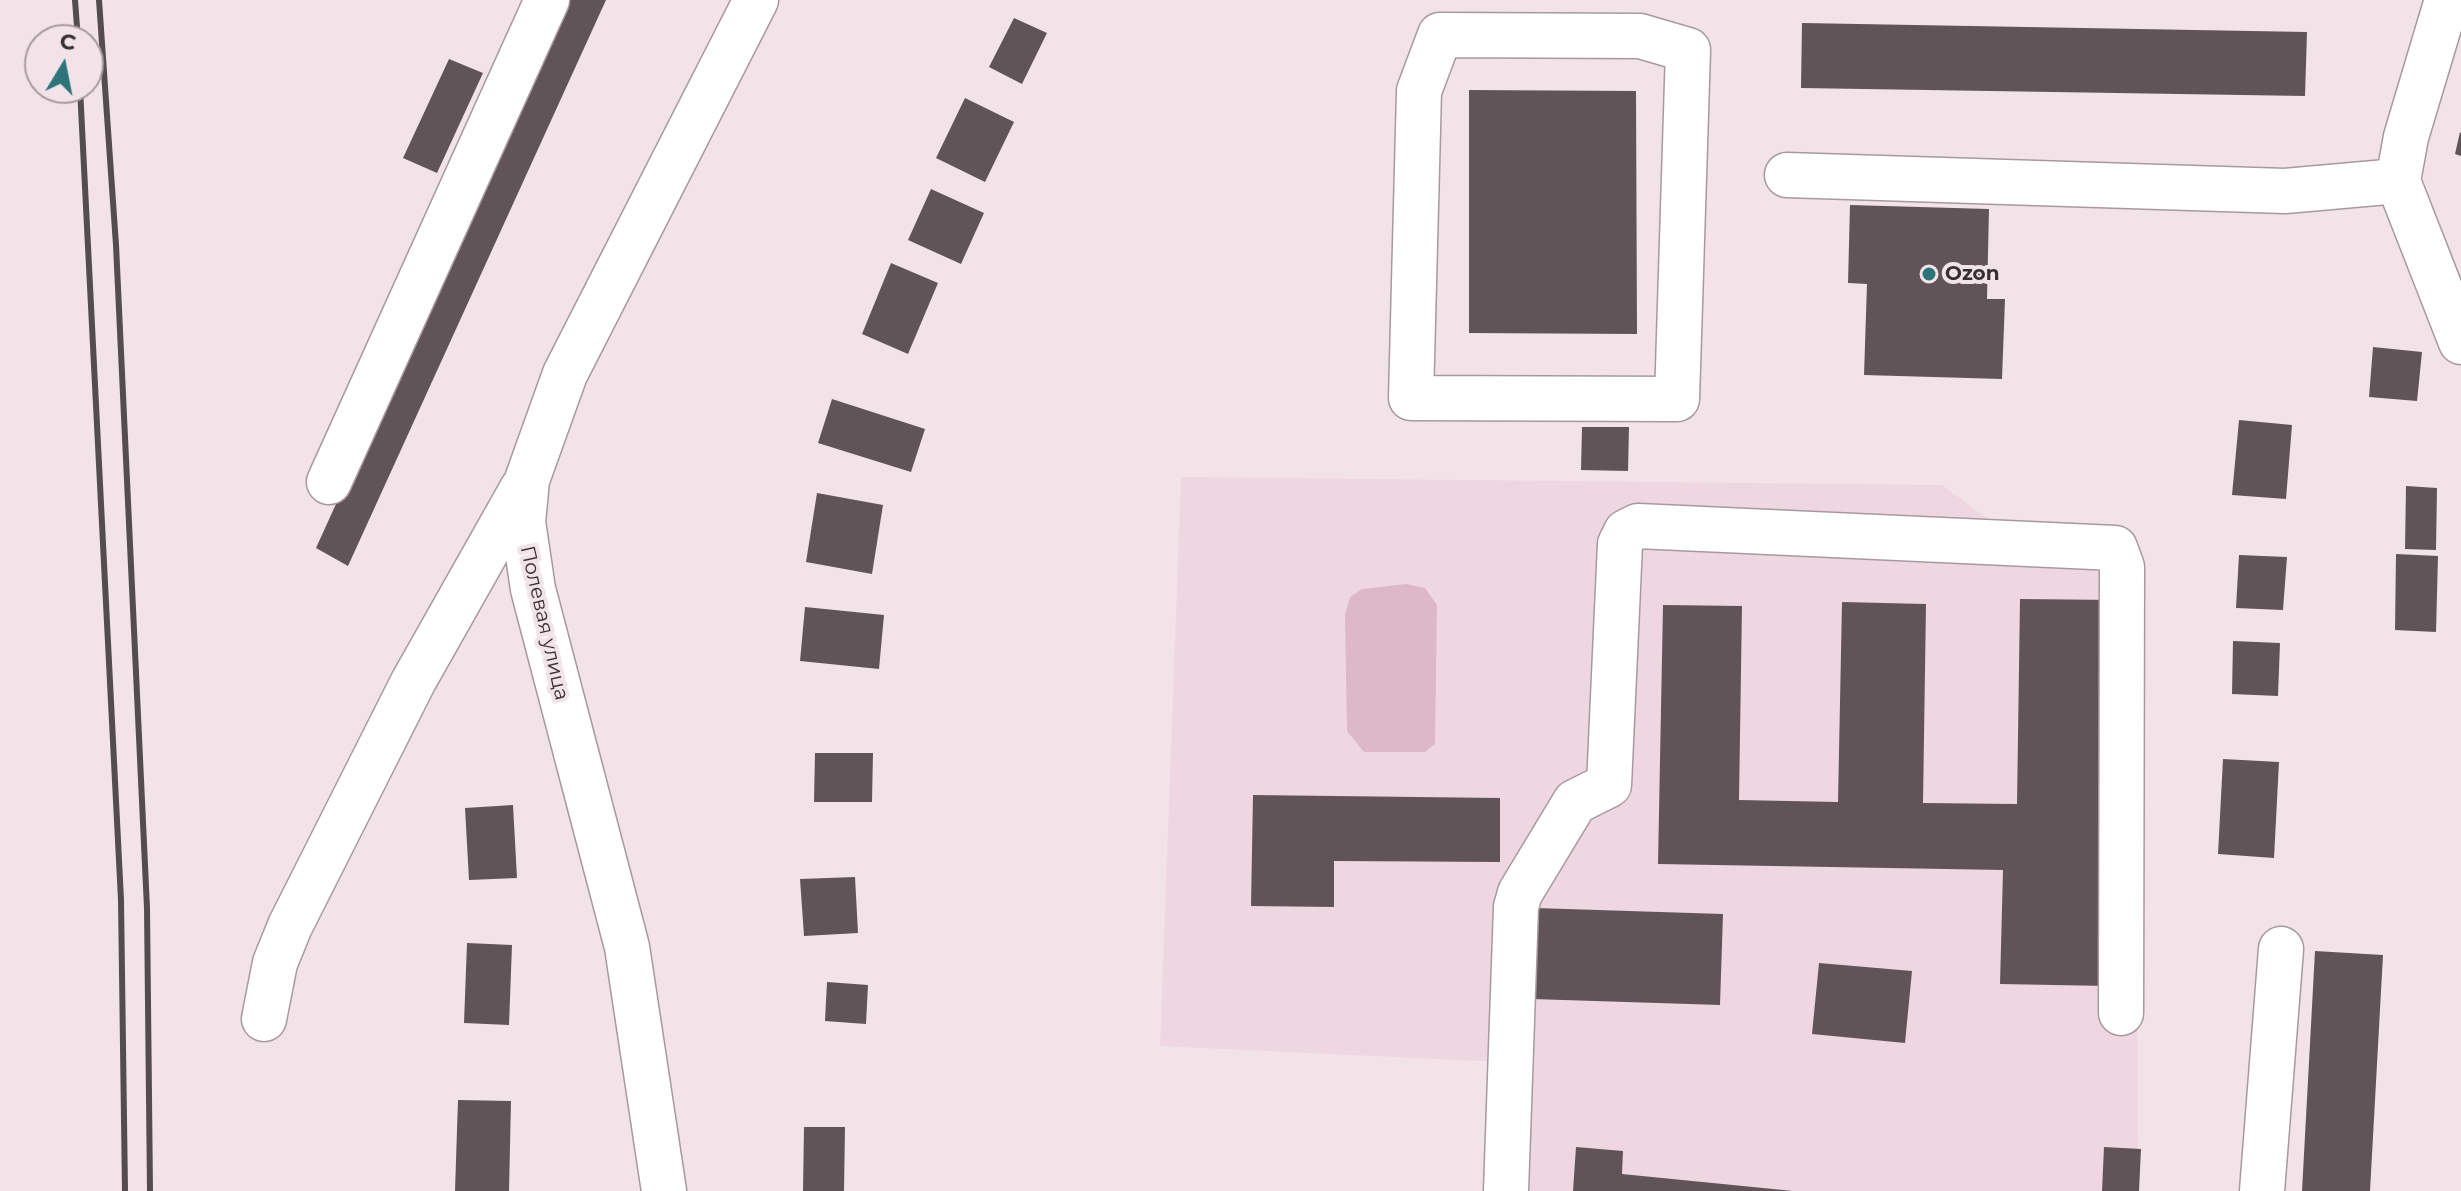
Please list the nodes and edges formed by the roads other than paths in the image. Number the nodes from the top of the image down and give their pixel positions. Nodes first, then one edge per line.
1 (547, 0) edge
2 (756, 0) edge
3 (2447, 0) edge
4 (1638, 18) edge
5 (1787, 175) dead end
6 (2398, 181) junction
7 (2456, 318) edge
8 (527, 480) junction
9 (329, 482) dead end
10 (2281, 949) dead end
11 (2121, 1013) dead end
12 (264, 1019) dead end
13 (664, 1191) edge
14 (1506, 1191) edge
15 (2262, 1191) edge

1 - 9 street
2 - 8 street, Полевая улица
3 - 6 street
4 - 4 street
5 - 6 street
6 - 7 street
8 - 12 street
8 - 13 street, Полевая улица
10 - 15 street
11 - 14 street

